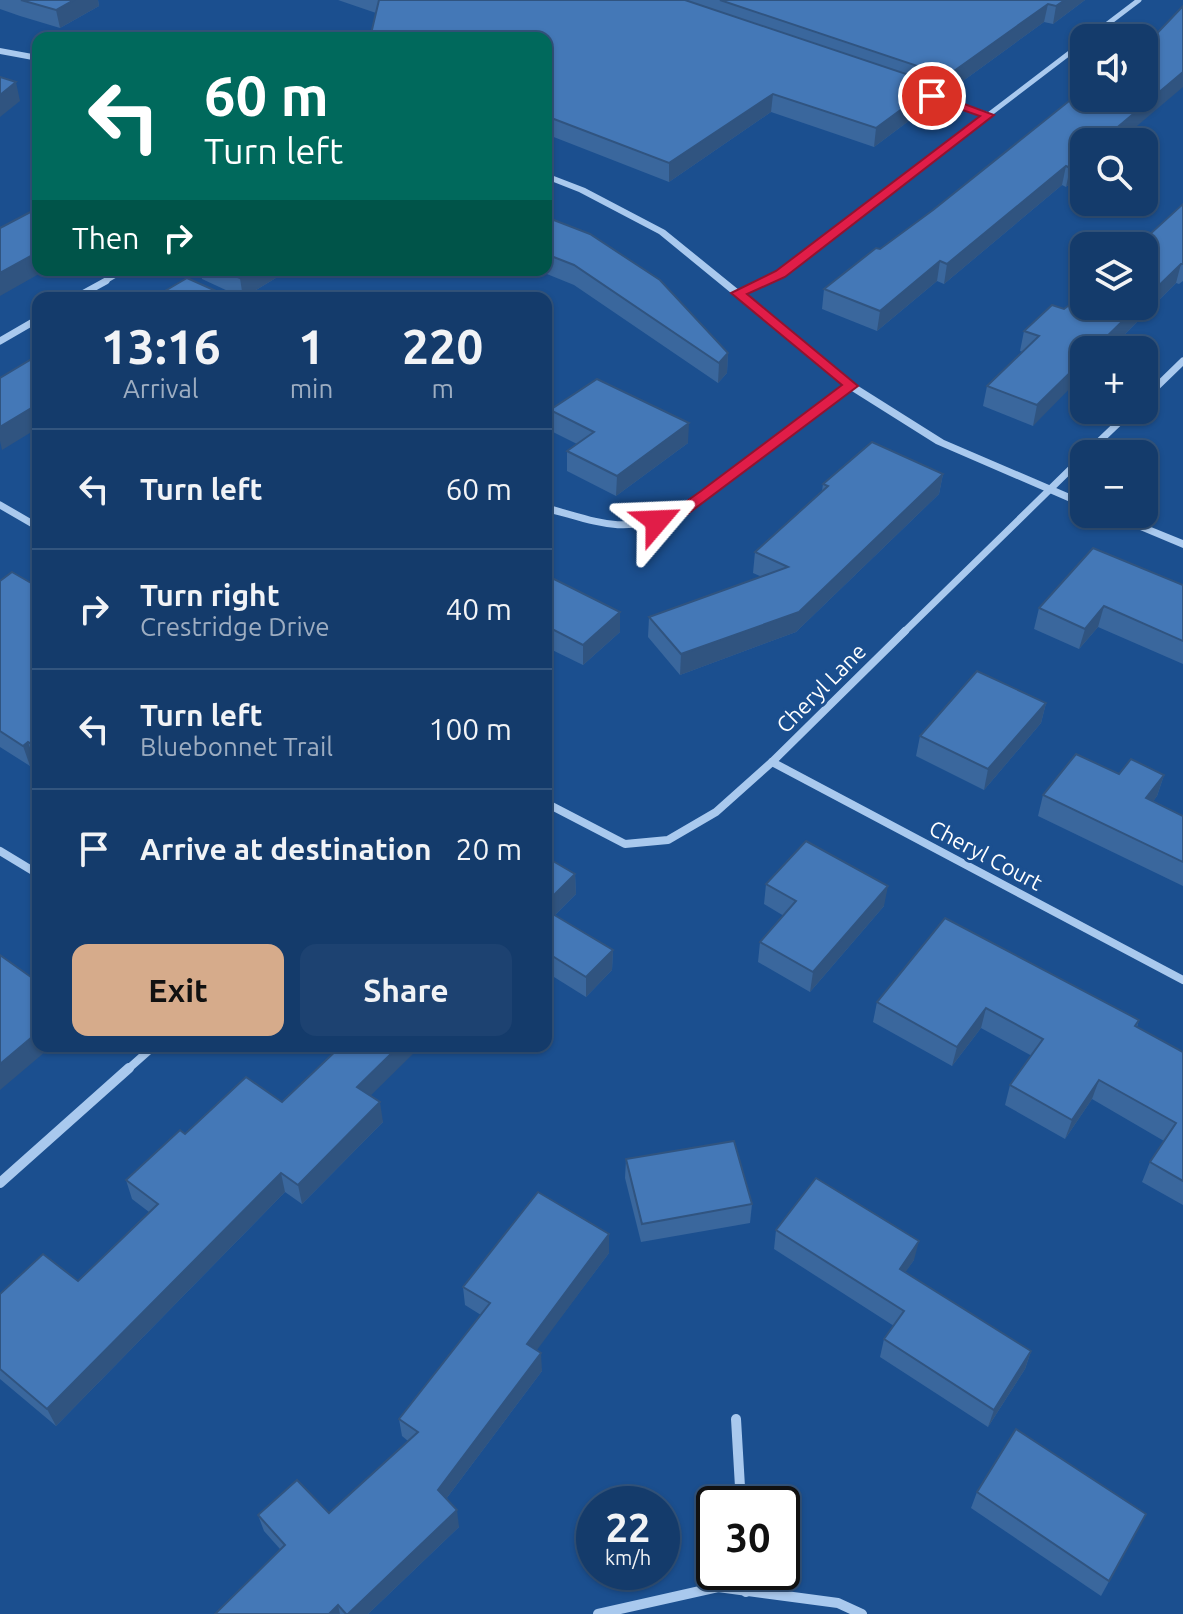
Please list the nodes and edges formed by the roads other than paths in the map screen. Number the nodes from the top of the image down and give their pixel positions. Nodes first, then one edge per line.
1 (1139, 0) edge
2 (1107, 24) edge
3 (0, 51) edge
4 (1070, 53) edge
5 (32, 57) edge
6 (915, 90) edge
7 (989, 115) junction
8 (552, 178) edge
9 (114, 276) edge
10 (86, 292) edge
11 (738, 293) junction
12 (32, 322) edge
13 (0, 341) edge
14 (1183, 361) edge
15 (1158, 385) edge
16 (851, 386) junction
17 (1117, 424) edge
18 (1101, 440) edge
19 (1070, 469) edge
20 (1048, 490) junction
21 (1070, 499) edge
22 (0, 505) edge
23 (552, 510) edge
24 (32, 524) edge
25 (1143, 528) edge
26 (1183, 544) edge
27 (772, 762) junction
28 (552, 806) edge
29 (0, 851) edge
30 (32, 870) edge
31 (1183, 980) edge
32 (147, 1052) edge
33 (0, 1183) edge
34 (736, 1419) dead end
35 (740, 1486) edge
36 (746, 1592) joint
37 (598, 1614) edge
38 (862, 1614) edge

1 - 2 street
3 - 5 street
4 - 7 street
6 - 7 street
7 - 11 street
8 - 11 street
9 - 10 street
11 - 16 street
12 - 13 street
14 - 15 street
16 - 20 street
16 - 23 street
17 - 18 street, Cheryl Lane
19 - 20 street, Cheryl Lane
20 - 21 street
20 - 27 street, Cheryl Lane
22 - 24 street
25 - 26 street
27 - 28 street, Cheryl Lane
27 - 31 street, Cheryl Court
29 - 30 street
32 - 33 street
34 - 35 street
36 - 37 street
36 - 38 street

